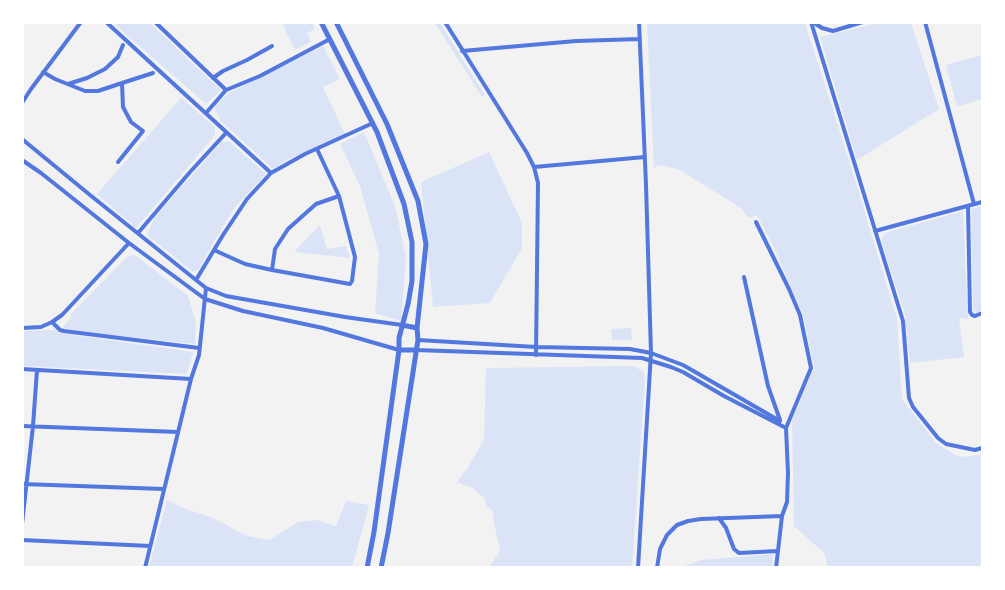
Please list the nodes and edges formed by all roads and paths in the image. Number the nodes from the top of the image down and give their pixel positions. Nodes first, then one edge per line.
1 (81, 22) edge
2 (106, 22) edge
3 (154, 22) edge
4 (321, 22) edge
5 (336, 22) edge
6 (445, 22) edge
7 (638, 22) edge
8 (812, 22) edge
9 (863, 22) edge
10 (925, 22) edge
11 (640, 38) junction
12 (330, 39) junction
13 (124, 45) dead end
14 (272, 46) dead end
15 (462, 51) junction
16 (43, 72) junction
17 (153, 73) dead end
18 (213, 78) junction
19 (122, 83) junction
20 (68, 84) junction
21 (30, 89) junction
22 (226, 90) junction
23 (22, 96) edge
24 (22, 102) edge
25 (206, 114) junction
26 (373, 123) junction
27 (226, 133) junction
28 (22, 139) edge
29 (317, 149) junction
30 (645, 157) junction
31 (22, 160) edge
32 (118, 162) dead end
33 (534, 167) junction
34 (270, 173) junction
35 (339, 196) junction
36 (982, 202) edge
37 (974, 204) junction
38 (968, 206) junction
39 (756, 222) dead end
40 (876, 231) junction
41 (138, 233) junction
42 (129, 244) junction
43 (214, 250) junction
44 (272, 270) junction
45 (744, 277) dead end
46 (196, 280) junction
47 (206, 288) junction
48 (205, 298) junction
49 (982, 313) edge
50 (52, 322) junction
51 (402, 325) junction
52 (22, 328) edge
53 (417, 328) junction
54 (418, 340) junction
55 (536, 346) junction
56 (199, 348) junction
57 (399, 350) junction
58 (416, 350) junction
59 (651, 353) junction
60 (536, 355) junction
61 (650, 360) junction
62 (22, 369) edge
63 (37, 370) junction
64 (191, 379) junction
65 (780, 420) junction
66 (22, 426) edge
67 (33, 426) junction
68 (786, 428) junction
69 (178, 432) junction
70 (982, 448) edge
71 (25, 484) edge
72 (164, 489) junction
73 (782, 516) junction
74 (719, 518) junction
75 (22, 524) edge
76 (22, 540) edge
77 (150, 546) junction
78 (777, 551) junction
79 (145, 568) edge
80 (367, 568) edge
81 (381, 568) edge
82 (638, 568) edge
83 (657, 568) edge
84 (776, 568) edge

1 - 16 street
2 - 25 street
3 - 18 street
4 - 12 street
5 - 53 street
6 - 15 street
7 - 11 street
8 - 9 street
8 - 40 street
10 - 37 street
11 - 15 street
11 - 30 street
12 - 22 street
12 - 26 street
13 - 20 street
14 - 18 street
15 - 33 street
16 - 20 street
16 - 21 street
17 - 19 street
18 - 22 street
19 - 20 street
19 - 32 street
21 - 23 street
21 - 24 street
22 - 25 street
25 - 27 street
26 - 29 street
26 - 51 street
27 - 34 street
27 - 41 street
28 - 41 street
29 - 34 street
29 - 35 street
30 - 33 street
30 - 59 street
31 - 42 street
33 - 55 street
34 - 43 street
35 - 44 street
35 - 44 street
36 - 37 street
37 - 38 street
38 - 40 street
38 - 49 street
39 - 68 street
40 - 70 street
41 - 46 street
42 - 48 street
42 - 50 street
43 - 44 street
43 - 46 street
45 - 65 street
46 - 47 street
47 - 48 street
47 - 51 street
48 - 56 street
48 - 57 street
50 - 52 street
50 - 56 street
51 - 53 street
51 - 57 street
53 - 54 street
54 - 55 street
54 - 58 street
55 - 59 street
55 - 60 street
56 - 64 street
57 - 58 street
57 - 80 street
58 - 60 street
58 - 81 street
59 - 61 street
59 - 65 street
60 - 61 street
61 - 68 street
61 - 82 street
62 - 63 street
63 - 64 street
63 - 67 street
64 - 69 street
65 - 68 street
66 - 67 street
67 - 69 street
67 - 71 street
68 - 73 street
69 - 72 street
71 - 72 street
71 - 75 street
72 - 77 street
73 - 74 street
73 - 78 street
74 - 78 street
74 - 83 street
76 - 77 street
77 - 79 street
78 - 84 street

